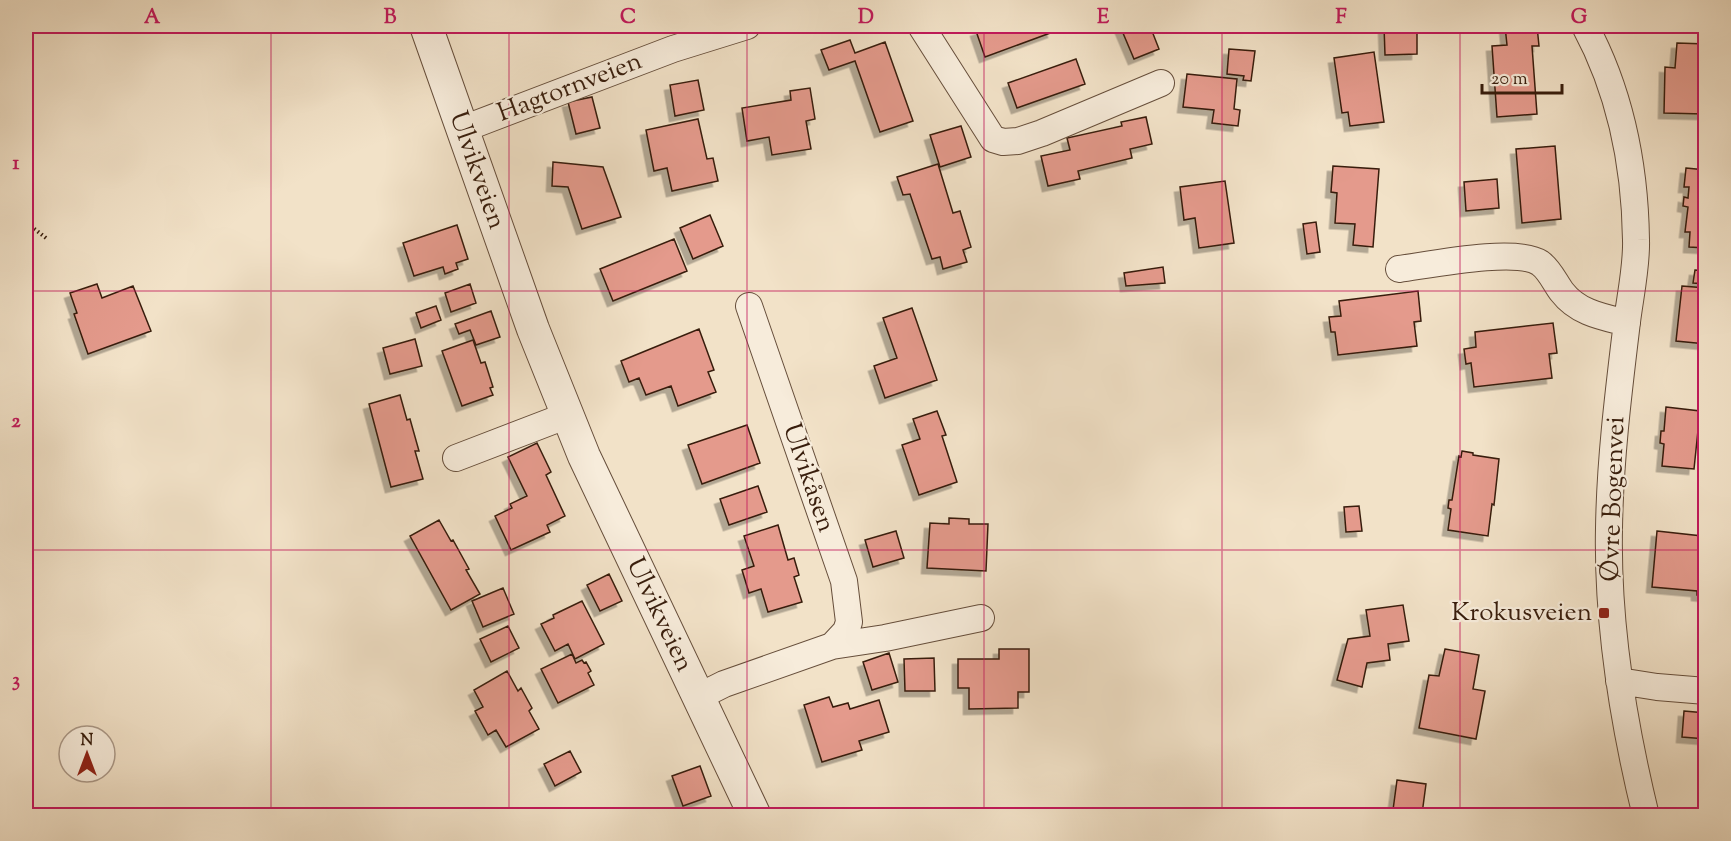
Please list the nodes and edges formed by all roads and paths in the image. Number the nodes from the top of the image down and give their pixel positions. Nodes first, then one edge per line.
1 (426, 26) edge
2 (747, 26) edge
3 (921, 26) edge
4 (1585, 26) edge
5 (1161, 83) dead end
6 (463, 129) junction
7 (26, 213) edge
8 (46, 238) dead end
9 (1399, 269) dead end
10 (749, 306) dead end
11 (1627, 323) junction
12 (568, 414) junction
13 (456, 458) dead end
14 (981, 618) dead end
15 (832, 646) junction
16 (1619, 681) junction
17 (1706, 691) edge
18 (700, 696) junction
19 (756, 816) edge
20 (1646, 816) edge

1 - 6 street, Ulvikveien
2 - 6 street, Hagtornveien
3 - 5 street
4 - 11 street, Øvre Bogenvei
6 - 12 street, Ulvikveien
7 - 8 path
9 - 11 street
10 - 15 street, Ulvikåsen
11 - 16 street, Øvre Bogenvei
12 - 13 street
12 - 18 street, Ulvikveien
14 - 15 street
15 - 18 street
16 - 17 street
16 - 20 street, Øvre Bogenvei
18 - 19 street, Ulvikveien

